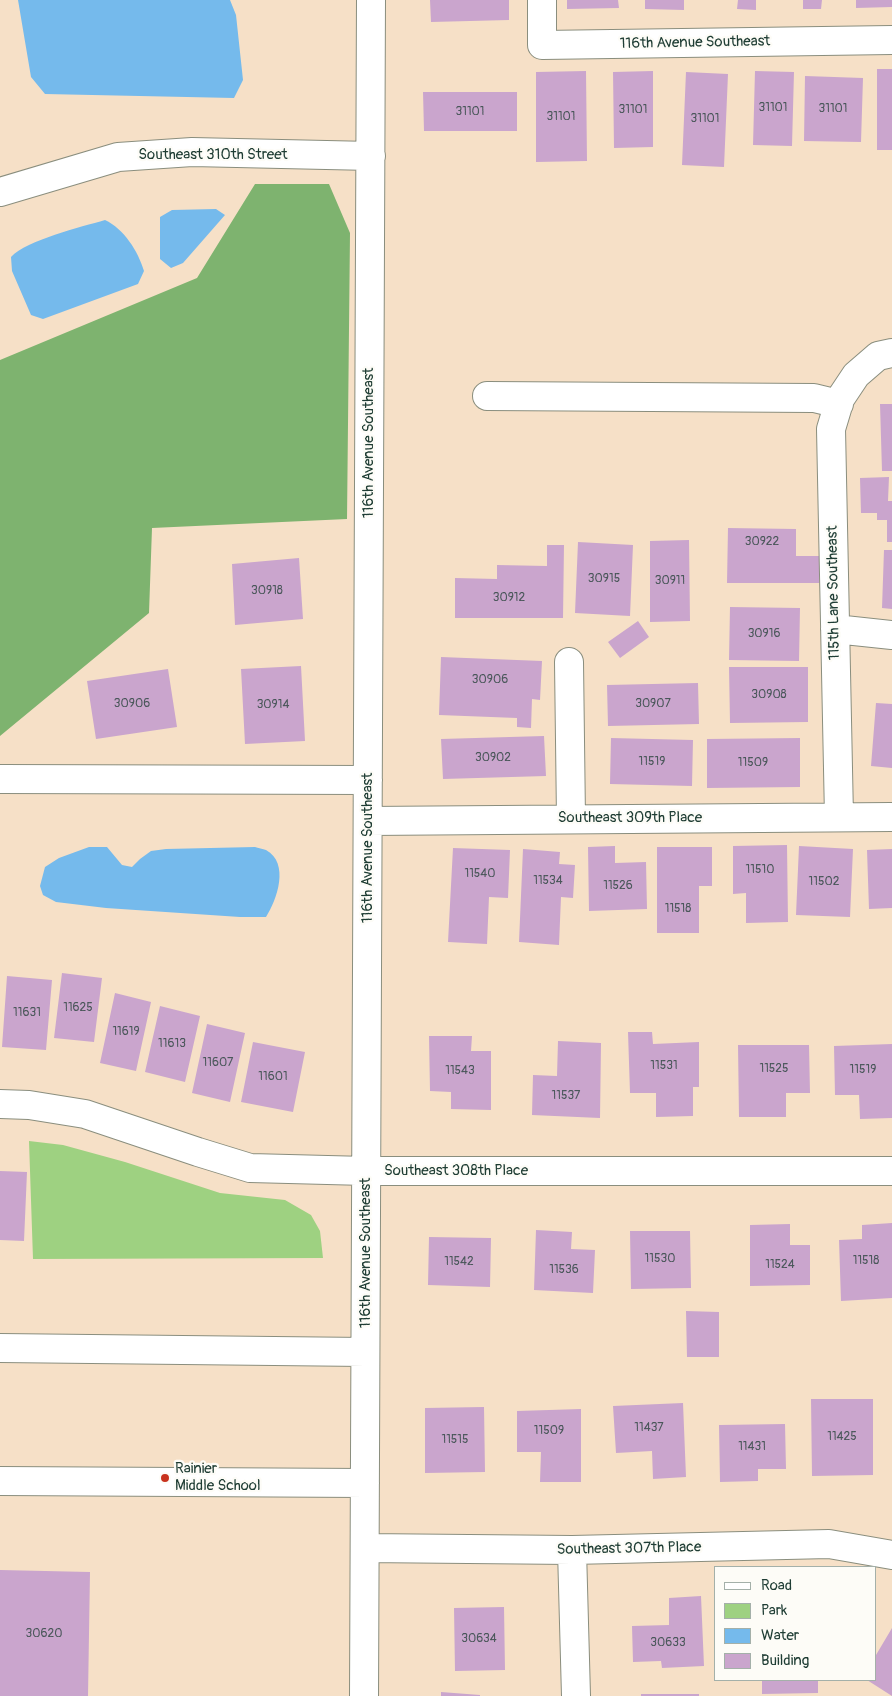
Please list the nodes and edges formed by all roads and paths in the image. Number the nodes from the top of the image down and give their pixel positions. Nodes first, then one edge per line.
1 (372, 0) edge
2 (542, 0) edge
3 (892, 40) edge
4 (371, 156) junction
5 (0, 192) edge
6 (892, 353) edge
7 (487, 396) dead end
8 (839, 404) junction
9 (835, 629) junction
10 (892, 635) edge
11 (569, 662) dead end
12 (0, 778) edge
13 (368, 780) junction
14 (839, 817) junction
15 (892, 817) edge
16 (571, 819) junction
17 (368, 821) junction
18 (0, 1104) edge
19 (366, 1171) junction
20 (892, 1171) edge
21 (0, 1348) edge
22 (365, 1352) junction
23 (0, 1481) edge
24 (365, 1483) junction
25 (365, 1548) junction
26 (572, 1550) junction
27 (892, 1555) edge
28 (364, 1696) edge
29 (576, 1696) edge

1 - 4 street, 116th Avenue Southeast
2 - 3 street, 116th Avenue Southeast
4 - 5 street, Southeast 310th Street
4 - 13 street, 116th Avenue Southeast
6 - 8 street, 115th Lane Southeast
7 - 8 street
8 - 9 street, 115th Lane Southeast
9 - 10 street
9 - 14 street, 115th Lane Southeast
11 - 16 street
12 - 13 street
13 - 17 street, 116th Avenue Southeast
14 - 15 street, Southeast 309th Place
14 - 16 street, Southeast 309th Place
16 - 17 street, Southeast 309th Place
17 - 19 street, 116th Avenue Southeast
18 - 19 street, Southeast 308th Place
19 - 20 street, Southeast 308th Place
19 - 22 street, 116th Avenue Southeast
21 - 22 street
22 - 24 street, 116th Avenue Southeast
23 - 24 street
24 - 25 street, 116th Avenue Southeast
25 - 26 street, Southeast 307th Place
25 - 28 street, 116th Avenue Southeast
26 - 27 street, Southeast 307th Place
26 - 29 street

